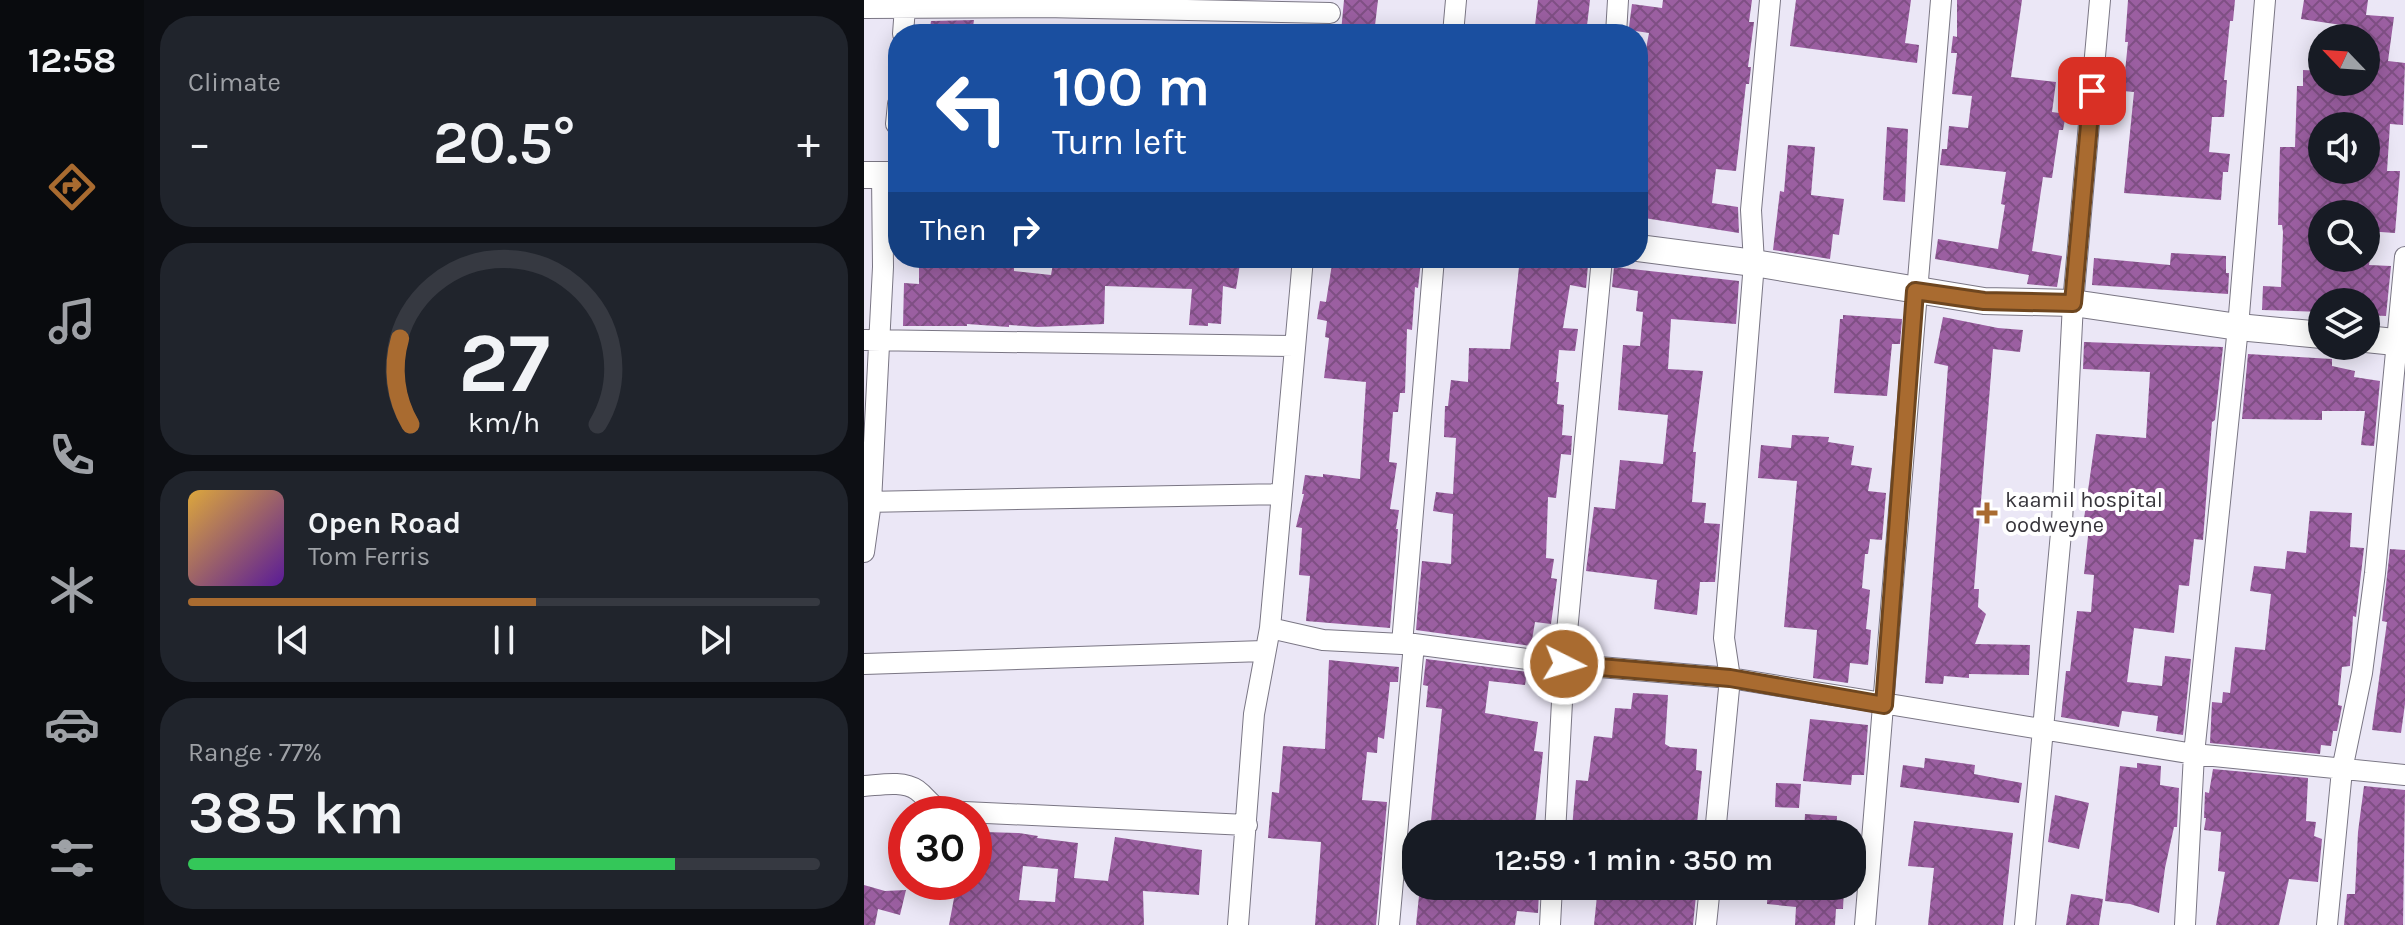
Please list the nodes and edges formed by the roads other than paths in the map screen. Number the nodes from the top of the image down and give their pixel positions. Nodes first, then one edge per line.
1 (1456, 0) edge
2 (1618, 0) edge
3 (1770, 0) edge
4 (1941, 0) edge
5 (2100, 0) edge
6 (2265, 0) edge
7 (905, 7) junction
8 (864, 8) edge
9 (1330, 16) edge
10 (904, 24) edge
11 (1454, 24) edge
12 (1617, 24) edge
13 (881, 175) edge
14 (1648, 249) edge
15 (2405, 257) edge
16 (1754, 263) junction
17 (1302, 268) edge
18 (1433, 268) edge
19 (1601, 268) edge
20 (1915, 291) junction
21 (2073, 303) junction
22 (2238, 327) junction
23 (2308, 334) edge
24 (871, 340) edge
25 (2380, 340) edge
26 (2402, 342) edge
27 (1295, 346) junction
28 (1282, 494) junction
29 (868, 502) edge
30 (864, 552) edge
31 (1270, 628) junction
32 (1408, 644) junction
33 (1264, 651) junction
34 (864, 664) edge
35 (1564, 664) junction
36 (1730, 678) junction
37 (1884, 705) junction
38 (2042, 730) junction
39 (2194, 754) junction
40 (2342, 770) junction
41 (2405, 775) edge
42 (864, 786) edge
43 (1556, 820) edge
44 (1716, 820) edge
45 (1247, 825) junction
46 (1551, 900) edge
47 (1709, 900) edge
48 (1238, 925) edge
49 (1389, 925) edge
50 (1550, 925) edge
51 (1706, 925) edge
52 (1865, 925) edge
53 (2025, 925) edge
54 (2185, 925) edge
55 (2327, 925) edge

1 - 11 street
2 - 12 street
3 - 16 street
4 - 20 street
5 - 21 street
6 - 22 street
7 - 8 street
7 - 9 street
7 - 10 street
13 - 24 street
14 - 16 street
15 - 26 street
16 - 20 street
16 - 36 street
17 - 27 street
18 - 32 street
19 - 35 street
20 - 21 street
20 - 37 street
21 - 22 street
21 - 38 street
22 - 23 street
22 - 39 street
24 - 27 street
24 - 29 street
25 - 26 street
26 - 40 street
27 - 28 street
28 - 29 street
28 - 31 street
29 - 30 street
31 - 32 street
31 - 33 street
32 - 35 street
32 - 49 street
33 - 34 street
33 - 45 street
35 - 36 street
35 - 43 street
36 - 37 street
36 - 44 street
37 - 38 street
37 - 52 street
38 - 39 street
38 - 53 street
39 - 40 street
39 - 54 street
40 - 41 street
40 - 55 street
42 - 45 street
45 - 48 street
46 - 50 street
47 - 51 street

